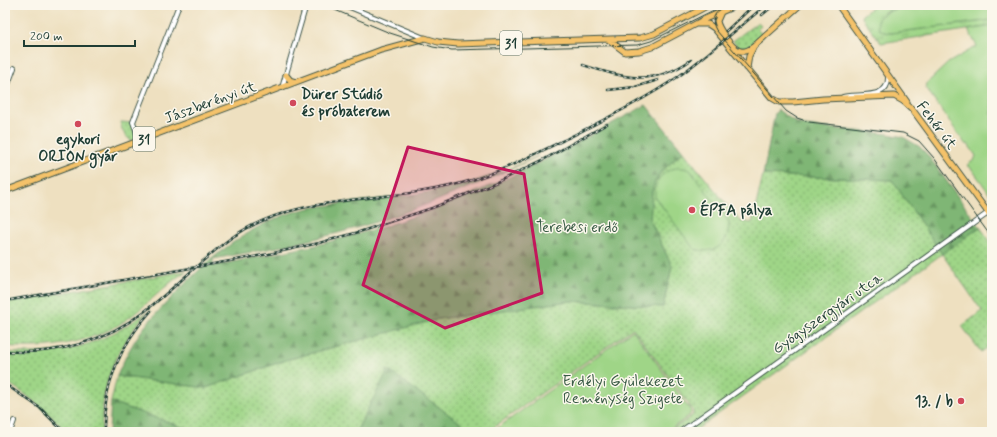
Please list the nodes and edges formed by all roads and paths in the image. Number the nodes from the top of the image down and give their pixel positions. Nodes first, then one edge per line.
1 (178, 5) edge
2 (306, 5) edge
3 (345, 5) edge
4 (709, 5) edge
5 (737, 5) edge
6 (800, 5) edge
7 (838, 5) edge
8 (843, 5) edge
9 (721, 12) junction
10 (845, 15) junction
11 (696, 24) junction
12 (425, 38) junction
13 (630, 38) junction
14 (607, 39) junction
15 (753, 47) junction
16 (622, 50) junction
17 (14, 68) dead end
18 (747, 68) junction
19 (286, 75) junction
20 (888, 76) junction
21 (296, 82) junction
22 (282, 88) junction
23 (5, 92) edge
24 (837, 98) junction
25 (912, 109) junction
26 (140, 140) junction
27 (5, 191) edge
28 (988, 213) junction
29 (992, 218) edge
30 (14, 421) dead end
31 (10, 432) edge
32 (680, 432) edge

1 - 26 street
2 - 19 street
3 - 12 street
4 - 13 main road, 31
5 - 9 main road
6 - 15 main road
7 - 10 main road
8 - 10 street
9 - 11 main road
9 - 15 main road
10 - 20 main road
11 - 16 main road
11 - 18 main road, Fehér út
12 - 14 main road, 31
12 - 21 main road, Jászberényi út / 31
13 - 14 main road, 31
13 - 16 main road
14 - 16 main road
15 - 18 main road
17 - 23 street
18 - 24 main road, Fehér út
19 - 21 main road
19 - 22 street
20 - 24 street, Fehér út
20 - 25 main road
21 - 22 main road, Jászberényi út / 31
22 - 26 main road, Jászberényi út / 31
24 - 25 main road, Fehér út
25 - 28 main road, Fehér út
26 - 27 main road, Jászberényi út / 31
28 - 29 main road, Fehér út
28 - 32 street, Gyógyszergyári utca
30 - 31 street

